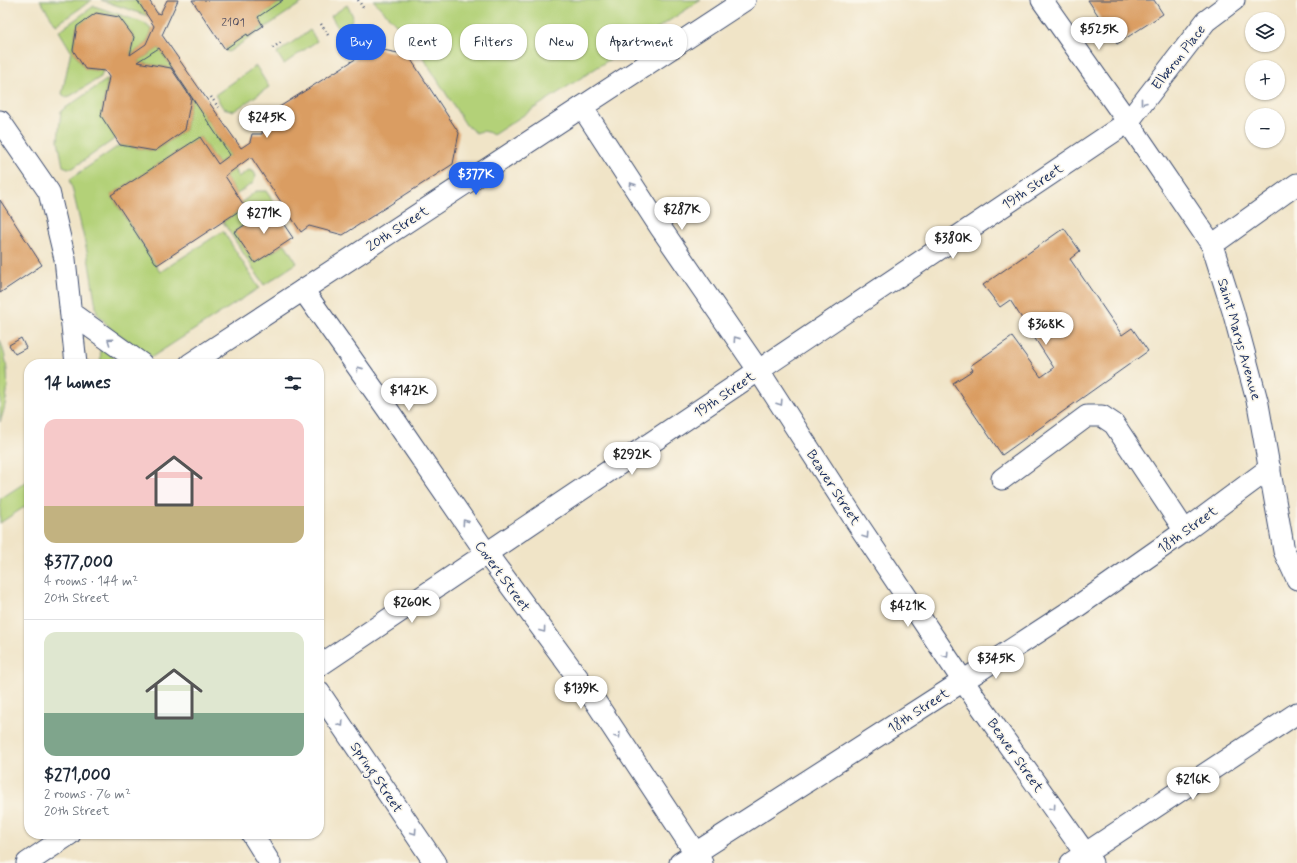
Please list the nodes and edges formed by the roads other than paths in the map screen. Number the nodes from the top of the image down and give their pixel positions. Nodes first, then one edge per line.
1 (745, 0) edge
2 (1042, 0) edge
3 (1234, 0) edge
4 (582, 107) junction
5 (0, 121) edge
6 (1128, 122) junction
7 (1297, 184) edge
8 (1212, 245) junction
9 (303, 290) junction
10 (71, 313) junction
11 (76, 359) edge
12 (135, 359) edge
13 (198, 359) edge
14 (758, 371) junction
15 (1270, 468) junction
16 (1002, 479) dead end
17 (1184, 532) junction
18 (487, 554) junction
19 (1297, 579) edge
20 (324, 663) edge
21 (963, 681) junction
22 (324, 699) edge
23 (1297, 713) edge
24 (63, 839) edge
25 (255, 839) edge
26 (692, 860) edge
27 (1083, 860) edge
28 (27, 863) edge
29 (270, 863) edge
30 (435, 863) edge

1 - 4 street, 20th Street
2 - 6 street, Saint Marys Avenue
3 -> 6 street, Elberon Place
4 - 9 street, 20th Street
14 -> 4 street, Beaver Street
5 - 10 street
6 - 8 street, Saint Marys Avenue
6 - 14 street, 19th Street
7 - 8 street
8 - 15 street, Saint Marys Avenue
9 - 13 street, 20th Street
18 -> 9 street, Covert Street
10 - 11 street
12 -> 10 street
14 - 18 street, 19th Street
14 -> 21 street, Beaver Street
15 - 17 street, 18th Street
15 - 19 street, Saint Marys Avenue
16 - 17 street
17 - 21 street, 18th Street
18 - 20 street, 19th Street
18 -> 26 street, Covert Street
21 - 26 street, 18th Street
21 -> 27 street, Beaver Street
22 -> 30 street, Spring Street
23 - 27 street
24 - 28 street
25 - 29 street

